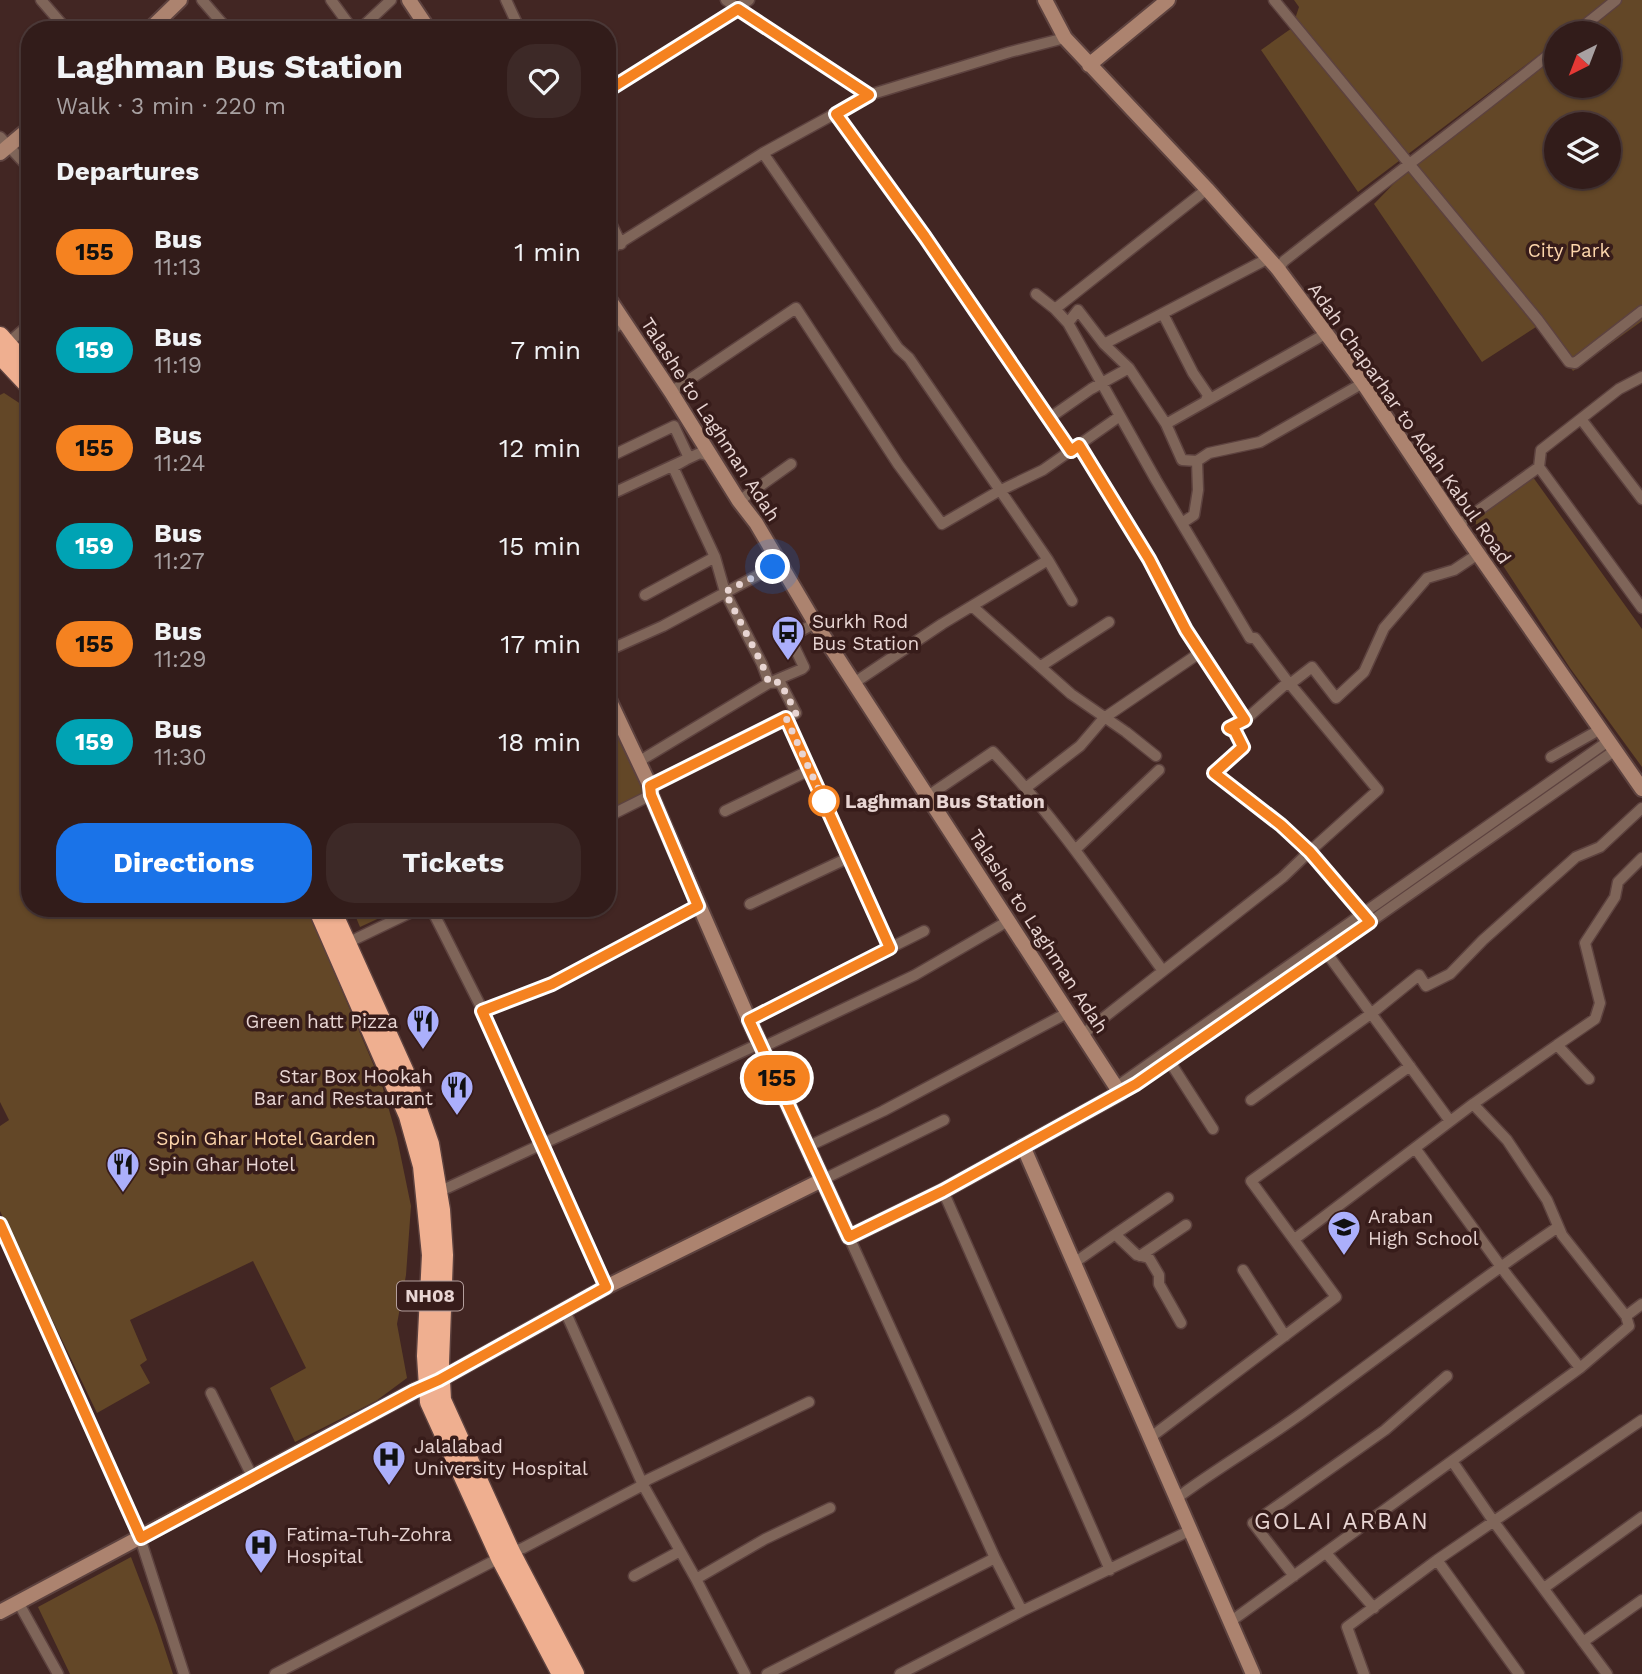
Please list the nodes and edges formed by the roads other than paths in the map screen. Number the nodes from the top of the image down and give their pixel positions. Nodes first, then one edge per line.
1 (41, 0) edge
2 (180, 0) edge
3 (202, 0) edge
4 (331, 0) edge
5 (391, 0) edge
6 (409, 0) edge
7 (506, 0) edge
8 (726, 0) edge
9 (749, 0) edge
10 (1045, 0) edge
11 (1167, 0) edge
12 (1274, 0) edge
13 (1616, 0) edge
14 (738, 9) junction
15 (59, 21) edge
16 (158, 21) edge
17 (220, 21) edge
18 (346, 21) edge
19 (369, 21) edge
20 (423, 21) edge
21 (516, 21) edge
22 (1590, 21) edge
23 (1065, 38) junction
24 (1544, 60) edge
25 (1089, 65) junction
26 (616, 85) edge
27 (869, 95) junction
28 (836, 114) junction
29 (21, 134) edge
30 (3, 145) edge
31 (762, 153) junction
32 (21, 161) edge
33 (1408, 163) junction
34 (1207, 189) junction
35 (616, 234) edge
36 (621, 244) junction
37 (616, 246) edge
38 (1272, 264) junction
39 (1036, 294) dead end
40 (616, 309) edge
41 (1055, 309) junction
42 (1642, 311) edge
43 (1163, 314) junction
44 (625, 322) junction
45 (1068, 323) junction
46 (616, 326) edge
47 (21, 331) edge
48 (1326, 333) junction
49 (1104, 344) junction
50 (3, 345) edge
51 (21, 362) edge
52 (1129, 368) junction
53 (21, 373) edge
54 (1642, 377) edge
55 (1102, 383) junction
56 (1363, 383) junction
57 (671, 391) junction
58 (1206, 400) junction
59 (1120, 416) junction
60 (1581, 418) junction
61 (1048, 419) junction
62 (1166, 424) junction
63 (1075, 448) junction
64 (616, 454) edge
65 (712, 457) junction
66 (1197, 461) junction
67 (791, 464) dead end
68 (673, 467) junction
69 (1539, 467) junction
70 (1001, 491) junction
71 (616, 492) edge
72 (1642, 499) edge
73 (739, 501) junction
74 (1182, 523) junction
75 (1458, 525) junction
76 (1478, 554) junction
77 (715, 557) junction
78 (1048, 560) junction
79 (773, 567) dead end
80 (725, 592) junction
81 (645, 595) dead end
82 (1072, 601) dead end
83 (972, 606) junction
84 (1642, 608) edge
85 (815, 622) junction
86 (1108, 622) dead end
87 (616, 647) edge
88 (1201, 652) junction
89 (1041, 666) junction
90 (769, 683) junction
91 (854, 683) junction
92 (616, 714) edge
93 (786, 718) junction
94 (1104, 719) junction
95 (1245, 720) junction
96 (1607, 741) junction
97 (1156, 756) dead end
98 (1551, 757) dead end
99 (638, 762) junction
100 (810, 770) junction
101 (1159, 770) dead end
102 (1027, 787) junction
103 (1642, 789) edge
104 (651, 791) junction
105 (928, 796) junction
106 (1642, 808) edge
107 (724, 811) dead end
108 (616, 812) edge
109 (1076, 849) junction
110 (1310, 852) junction
111 (850, 856) junction
112 (1642, 858) edge
113 (750, 904) dead end
114 (698, 906) junction
115 (323, 917) edge
116 (333, 917) edge
117 (401, 917) edge
118 (435, 917) edge
119 (1367, 918) junction
120 (1008, 921) junction
121 (924, 931) dead end
122 (341, 946) junction
123 (890, 948) junction
124 (1326, 952) junction
125 (1163, 971) junction
126 (482, 1011) junction
127 (1069, 1012) junction
128 (1372, 1013) junction
129 (749, 1020) junction
130 (1083, 1034) junction
131 (762, 1045) junction
132 (1557, 1045) junction
133 (1170, 1062) junction
134 (1410, 1066) junction
135 (1589, 1079) dead end
136 (1118, 1090) junction
137 (1251, 1100) dead end
138 (1473, 1104) junction
139 (944, 1120) dead end
140 (1450, 1121) junction
141 (1213, 1129) dead end
142 (543, 1144) junction
143 (1023, 1146) junction
144 (807, 1147) junction
145 (1415, 1148) junction
146 (822, 1180) junction
147 (447, 1188) dead end
148 (943, 1191) junction
149 (1168, 1198) dead end
150 (0, 1224) edge
151 (1186, 1225) dead end
152 (1558, 1227) junction
153 (1114, 1235) junction
154 (849, 1237) junction
155 (1296, 1238) junction
156 (1140, 1256) junction
157 (1074, 1263) junction
158 (1500, 1266) junction
159 (1243, 1269) dead end
160 (606, 1287) junction
161 (1642, 1304) edge
162 (565, 1311) junction
163 (1626, 1316) junction
164 (1181, 1323) dead end
165 (1284, 1336) junction
166 (1580, 1367) junction
167 (1447, 1376) dead end
168 (433, 1383) junction
169 (211, 1393) dead end
170 (809, 1402) dead end
171 (1642, 1420) edge
172 (1150, 1437) junction
173 (1452, 1461) junction
174 (253, 1478) junction
175 (643, 1485) junction
176 (1177, 1499) junction
177 (830, 1508) dead end
178 (1642, 1517) edge
179 (1494, 1522) junction
180 (1191, 1530) junction
181 (141, 1538) junction
182 (680, 1551) junction
183 (1326, 1553) junction
184 (506, 1555) junction
185 (995, 1558) junction
186 (1437, 1560) junction
187 (1110, 1570) junction
188 (634, 1576) dead end
189 (1294, 1576) junction
190 (696, 1579) junction
191 (1544, 1588) junction
192 (1642, 1600) edge
193 (18, 1602) junction
194 (1374, 1608) junction
195 (1022, 1611) junction
196 (0, 1612) edge
197 (1230, 1622) junction
198 (1583, 1642) junction
199 (61, 1674) edge
200 (184, 1674) edge
201 (275, 1674) edge
202 (561, 1674) edge
203 (575, 1674) edge
204 (745, 1674) edge
205 (767, 1674) edge
206 (900, 1674) edge
207 (1253, 1674) edge
208 (1364, 1674) edge
209 (1519, 1674) edge
210 (1607, 1674) edge

1 - 15 street
2 - 16 main road
3 - 17 street
4 - 18 street
5 - 19 street
6 - 20 main road
7 - 21 street
8 - 14 street
9 - 14 street
10 - 23 main road, Adah Chaparhar to Adah Kabul Road
11 - 25 main road
12 - 33 street
13 - 22 street
14 - 26 street
14 - 27 street
23 - 25 main road, Adah Chaparhar to Adah Kabul Road
23 - 27 street
24 - 33 street
25 - 34 main road, Adah Chaparhar to Adah Kabul Road
27 - 28 street
28 - 31 street
28 - 61 street
29 - 30 main road
30 - 32 street
31 - 36 street
31 - 70 street
33 - 38 street
33 - 42 street
34 - 38 main road, Adah Chaparhar to Adah Kabul Road
34 - 41 street
35 - 36 street
36 - 37 street
38 - 43 street
38 - 48 main road, Adah Chaparhar to Adah Kabul Road
39 - 41 street
40 - 44 main road, Talashe to Laghman Adah
41 - 45 street
43 - 49 street
43 - 58 street
44 - 46 street
44 - 57 main road, Talashe to Laghman Adah
45 - 49 street
45 - 55 street
47 - 50 street
48 - 56 main road, Adah Chaparhar to Adah Kabul Road
48 - 58 street
49 - 52 street
50 - 51 highway
50 - 53 highway
52 - 55 street
52 - 62 street
54 - 60 street
55 - 59 street
55 - 61 street
56 - 66 street
56 - 75 main road, Adah Chaparhar to Adah Kabul Road
57 - 65 main road, Talashe to Laghman Adah
57 - 70 street
58 - 62 street
59 - 63 street
59 - 74 street
60 - 69 street
60 - 72 street
61 - 63 street
62 - 66 street
63 - 70 street
63 - 88 street
64 - 68 street
65 - 68 street
65 - 73 main road, Talashe to Laghman Adah
66 - 74 street
67 - 73 street
68 - 71 street
68 - 77 street
69 - 75 street
69 - 84 street
70 - 78 street
73 - 85 main road, Talashe to Laghman Adah
74 - 95 street
75 - 76 main road, Adah Chaparhar to Adah Kabul Road
76 - 96 main road, Adah Chaparhar to Adah Kabul Road
76 - 110 street
77 - 80 street
77 - 81 street
78 - 82 street
78 - 83 street
79 - 80 street
80 - 87 street
80 - 90 street
83 - 89 street
83 - 91 street
85 - 90 street
85 - 91 main road, Talashe to Laghman Adah
86 - 89 street
88 - 94 street
88 - 95 street
89 - 94 street
90 - 93 street
90 - 99 street
91 - 105 main road, Talashe to Laghman Adah
92 - 99 main road
93 - 100 street
93 - 104 street
94 - 97 street
94 - 102 street
95 - 110 street
96 - 98 street
96 - 103 main road, Adah Chaparhar to Adah Kabul Road
96 - 119 street
99 - 104 main road
100 - 107 street
100 - 111 street
101 - 109 street
102 - 105 street
102 - 109 street
104 - 108 street
104 - 114 main road
105 - 120 main road, Talashe to Laghman Adah
106 - 128 street
109 - 125 street
110 - 119 street
110 - 125 street
111 - 113 street
111 - 123 street
112 - 132 street
114 - 126 street
114 - 129 main road
115 - 122 highway, NH08
116 - 122 highway, NH08
117 - 122 street
118 - 126 street
119 - 124 street
119 - 136 street
120 - 127 main road, Talashe to Laghman Adah
120 - 131 street
121 - 123 street
122 - 168 highway, NH08
123 - 129 street
124 - 128 street
124 - 133 street
125 - 130 street
126 - 142 street
127 - 130 main road, Talashe to Laghman Adah
127 - 144 street
128 - 134 street
128 - 137 street
129 - 131 main road
130 - 136 main road, Talashe to Laghman Adah
131 - 142 street
131 - 144 main road
132 - 135 street
132 - 138 street
133 - 136 street
133 - 141 street
134 - 140 street
134 - 155 street
136 - 143 main road
138 - 140 street
138 - 152 street
139 - 146 street
140 - 145 street
142 - 147 street
142 - 160 street
143 - 148 main road
143 - 157 main road
144 - 146 main road
145 - 155 street
145 - 158 street
146 - 154 main road
146 - 160 main road
148 - 154 main road
148 - 187 street
149 - 153 street
150 - 181 street
151 - 156 street
152 - 158 street
152 - 163 street
153 - 156 street
153 - 157 street
154 - 185 street
155 - 165 street
156 - 164 street
157 - 172 main road
158 - 166 street
158 - 176 street
159 - 165 street
160 - 162 main road
161 - 163 street
162 - 168 main road
162 - 175 street
163 - 166 street
165 - 172 street
166 - 173 street
167 - 189 street
168 - 174 main road
168 - 184 highway, NH08
169 - 174 street
170 - 175 street
171 - 179 street
172 - 176 main road
173 - 179 street
173 - 183 street
174 - 181 main road
175 - 182 street
175 - 184 street
176 - 180 main road
177 - 190 street
178 - 191 street
179 - 186 street
179 - 191 street
180 - 187 street
180 - 197 main road
181 - 193 main road
181 - 200 street
182 - 188 street
182 - 190 street
183 - 189 street
183 - 194 street
184 - 201 street
184 - 202 highway, NH08
184 - 203 highway, NH08
185 - 195 street
185 - 205 street
186 - 194 street
186 - 209 street
187 - 195 street
189 - 197 street
190 - 204 street
191 - 198 street
192 - 198 street
193 - 196 main road
193 - 199 street
194 - 208 street
195 - 206 street
197 - 207 main road
198 - 210 street

